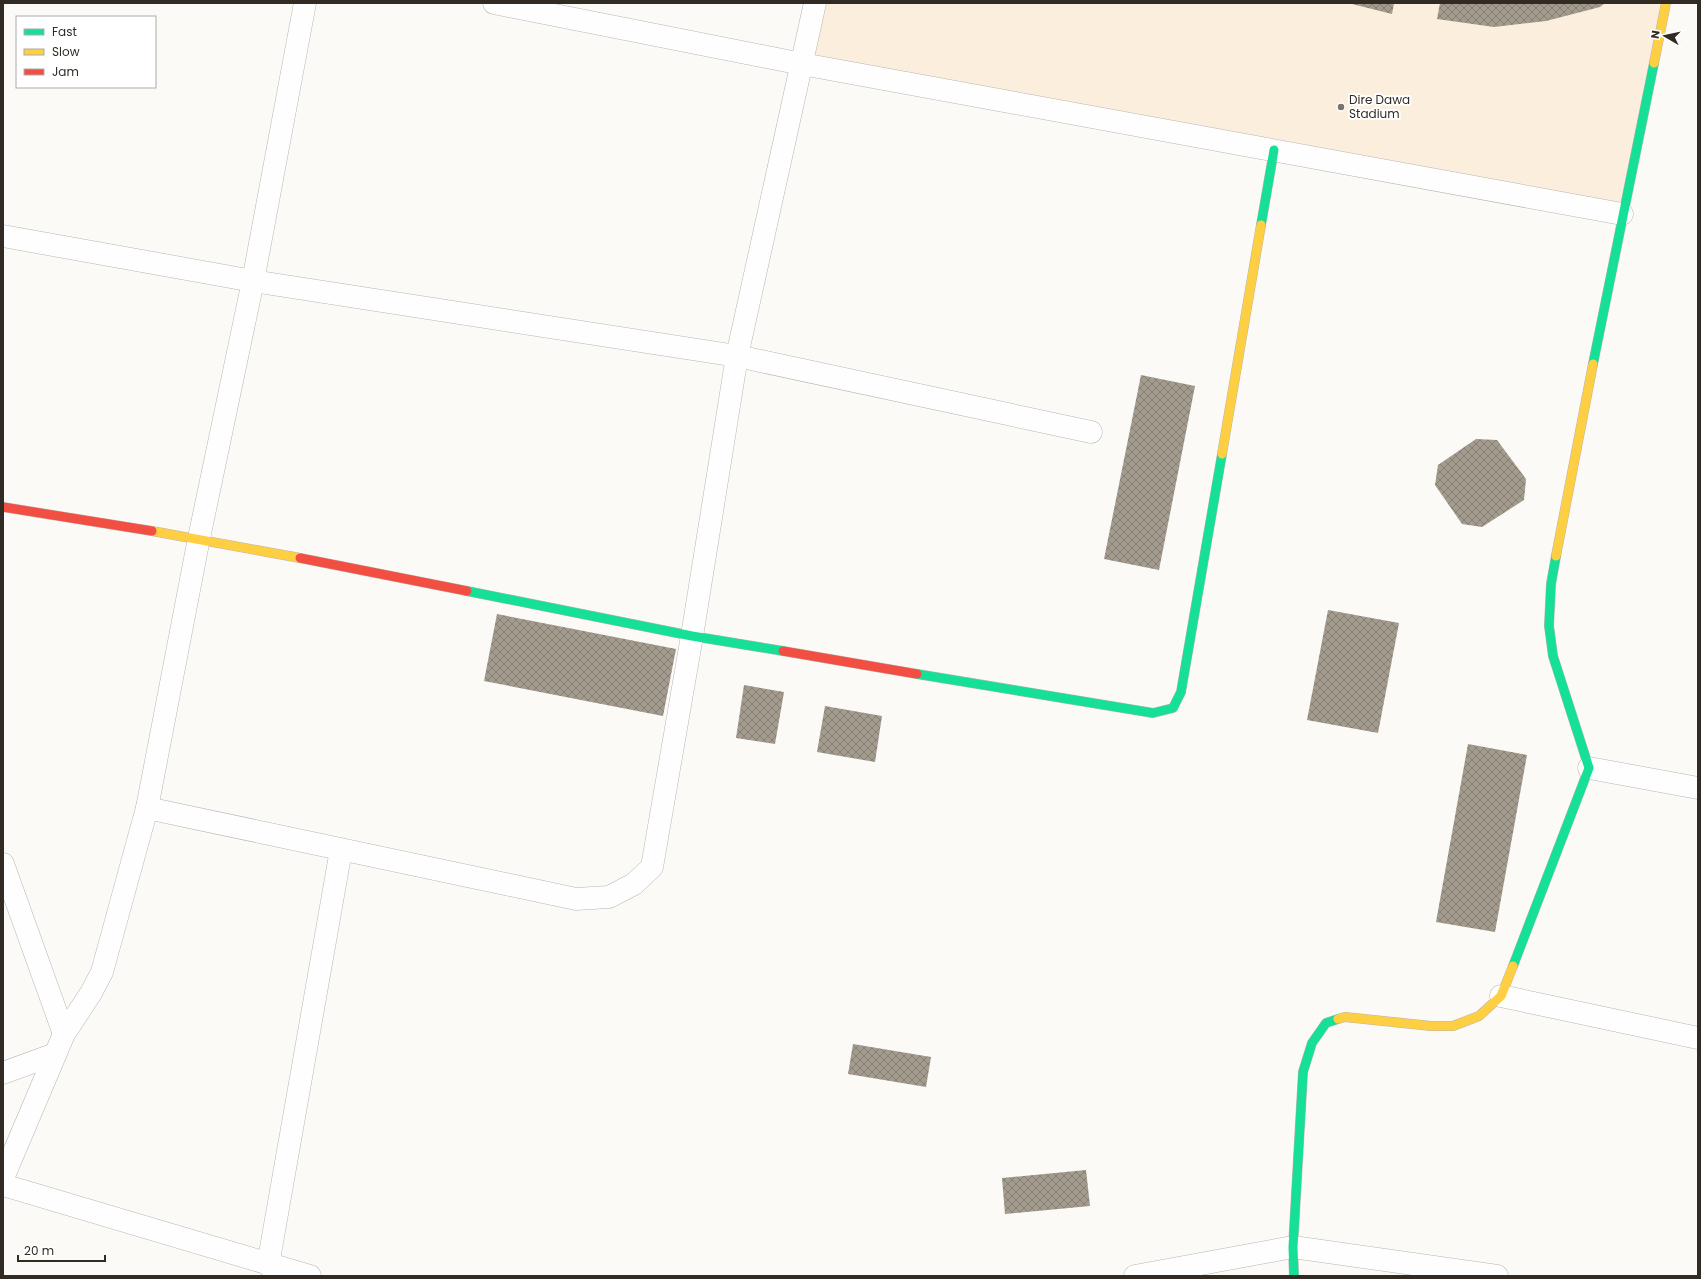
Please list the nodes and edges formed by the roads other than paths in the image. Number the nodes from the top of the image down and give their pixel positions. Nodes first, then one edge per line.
1 (305, 3) edge
2 (494, 3) edge
3 (815, 3) edge
4 (1666, 3) edge
5 (802, 64) junction
6 (1274, 150) junction
7 (1622, 214) junction
8 (3, 236) edge
9 (253, 281) junction
10 (737, 356) junction
11 (1091, 432) dead end
12 (3, 507) edge
13 (198, 538) junction
14 (692, 636) junction
15 (1589, 768) junction
16 (1698, 788) edge
17 (147, 808) junction
18 (341, 850) junction
19 (3, 864) edge
20 (1501, 996) junction
21 (64, 1034) junction
22 (1698, 1038) edge
23 (55, 1054) junction
24 (3, 1073) edge
25 (3, 1178) edge
26 (3, 1185) edge
27 (1293, 1247) junction
28 (276, 1269) edge
29 (310, 1276) edge
30 (1135, 1276) edge
31 (1294, 1276) edge
32 (1497, 1276) edge

1 - 9 street
2 - 5 street
3 - 5 street
4 - 7 street
5 - 6 street
5 - 10 street
6 - 7 street
6 - 14 street
7 - 15 street
8 - 9 street
9 - 10 street
9 - 13 street
10 - 11 street
10 - 14 street
12 - 13 street
13 - 14 street
13 - 17 street
14 - 18 street
15 - 16 street
15 - 20 street
17 - 18 street
17 - 21 street
18 - 28 street
19 - 21 street
20 - 22 street
20 - 27 street
21 - 23 street
23 - 24 street
23 - 25 street
26 - 28 street
27 - 30 street
27 - 31 street
27 - 32 street
28 - 29 street

